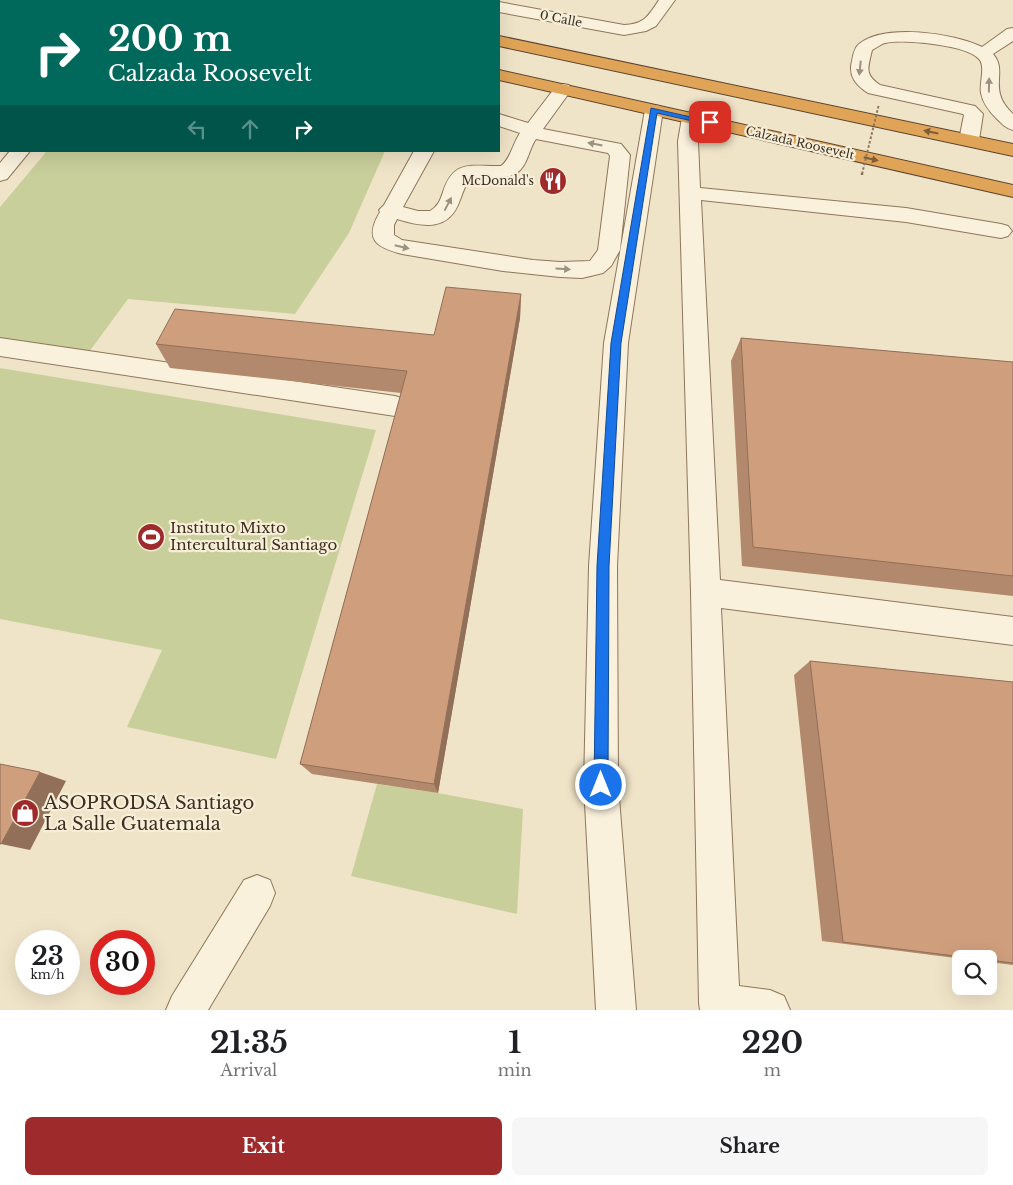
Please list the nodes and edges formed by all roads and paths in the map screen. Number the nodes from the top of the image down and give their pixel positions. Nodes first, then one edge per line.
1 (667, 0) edge
2 (500, 7) edge
3 (1013, 32) edge
4 (500, 41) edge
5 (500, 50) edge
6 (984, 53) junction
7 (500, 75) edge
8 (563, 89) junction
9 (879, 104) dead end
10 (654, 110) junction
11 (822, 110) junction
12 (969, 110) junction
13 (998, 110) junction
14 (691, 118) junction
15 (500, 120) edge
16 (1013, 124) edge
17 (532, 131) junction
18 (969, 140) junction
19 (1013, 150) edge
20 (20, 152) edge
21 (423, 152) edge
22 (475, 152) edge
23 (467, 172) junction
24 (0, 175) edge
25 (862, 175) dead end
26 (1013, 191) edge
27 (690, 193) junction
28 (389, 210) junction
29 (1001, 231) dead end
30 (0, 347) edge
31 (395, 406) edge
32 (706, 592) junction
33 (1013, 630) edge
34 (257, 893) dead end
35 (719, 1006) edge
36 (186, 1010) edge
37 (616, 1010) edge
38 (770, 1010) edge

1 - 2 street, 0 Calle
3 - 6 street
4 - 11 highway
5 - 11 highway
6 -> 12 street
13 -> 6 street
7 - 8 highway, Calzada Roosevelt
8 - 10 highway, Calzada Roosevelt
8 - 17 street
9 - 25 path, bridge
10 - 14 highway, Calzada Roosevelt
10 - 37 street
18 -> 11 highway
12 - 13 street
12 - 18 street
13 - 16 street
14 -> 26 highway, Calzada Roosevelt
14 - 27 street
15 - 17 street
17 - 23 street
28 -> 17 street
18 - 19 highway
20 - 24 street
21 - 28 street
22 - 23 street
28 -> 23 street
27 - 29 street
27 - 32 street
30 - 31 street
32 - 33 street
32 - 35 street
34 - 36 street
35 - 38 street

